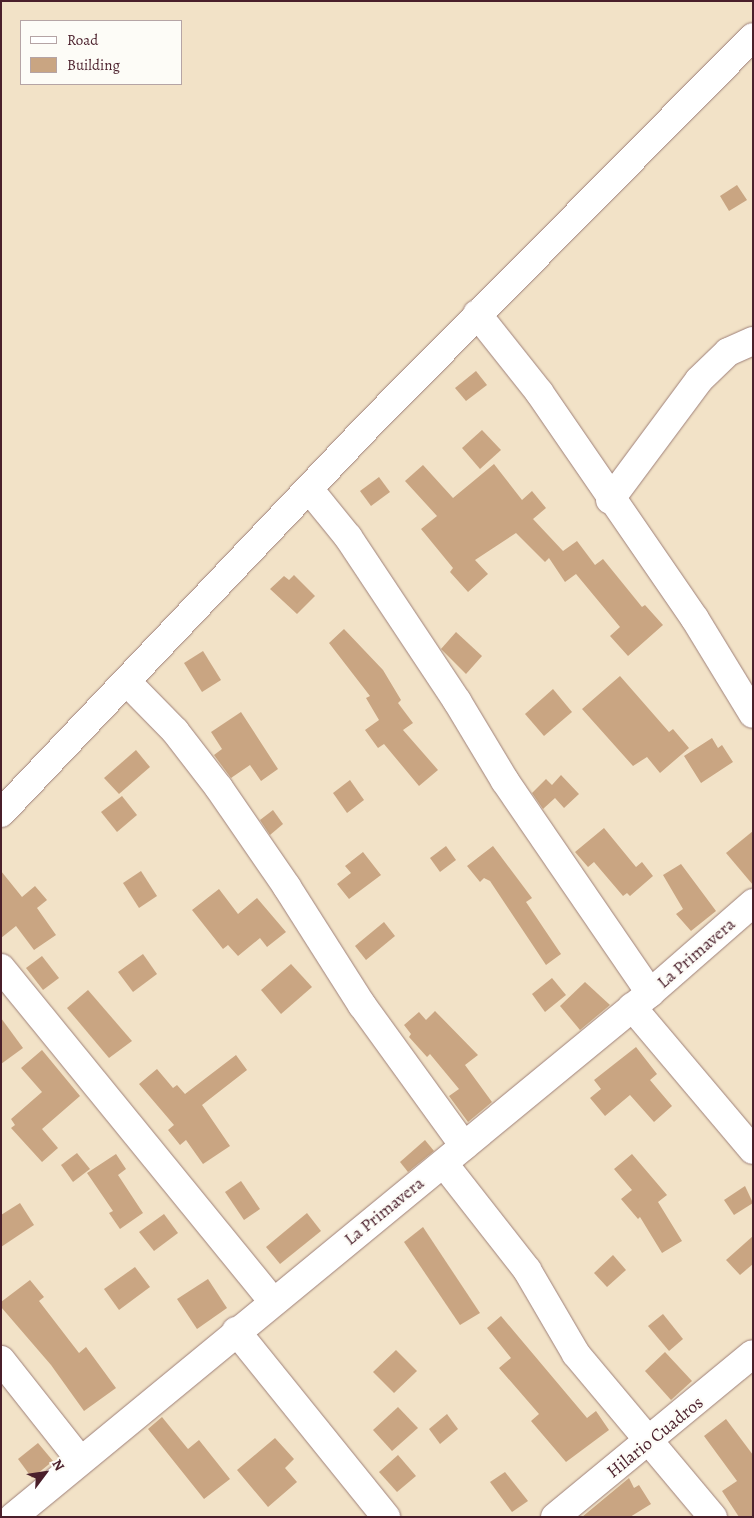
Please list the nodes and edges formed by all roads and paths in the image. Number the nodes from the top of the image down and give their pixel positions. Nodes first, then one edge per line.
1 (753, 37) edge
2 (477, 314) junction
3 (753, 341) edge
4 (309, 489) junction
5 (610, 500) junction
6 (127, 682) junction
7 (753, 714) edge
8 (1, 813) edge
9 (753, 903) edge
10 (1, 968) edge
11 (641, 1000) junction
12 (464, 1146) junction
13 (753, 1150) edge
14 (444, 1164) junction
15 (273, 1301) junction
16 (236, 1331) junction
17 (753, 1354) edge
18 (1, 1360) edge
19 (648, 1442) junction
20 (80, 1460) junction
21 (31, 1512) edge
22 (386, 1517) edge
23 (555, 1517) edge
24 (714, 1517) edge

1 - 2 street
2 - 4 street
2 - 5 street
3 - 5 street
4 - 6 street
4 - 11 street
5 - 7 street
6 - 8 street
6 - 12 street
9 - 11 street, La Primavera
10 - 15 street
11 - 12 street, La Primavera
11 - 13 street
12 - 14 street, La Primavera
14 - 15 street, La Primavera
14 - 19 street
15 - 16 street, La Primavera
16 - 20 street, La Primavera
16 - 22 street
17 - 19 street, Hilario Cuadros
18 - 20 street
19 - 23 street, Hilario Cuadros
19 - 24 street
20 - 21 street, La Primavera

